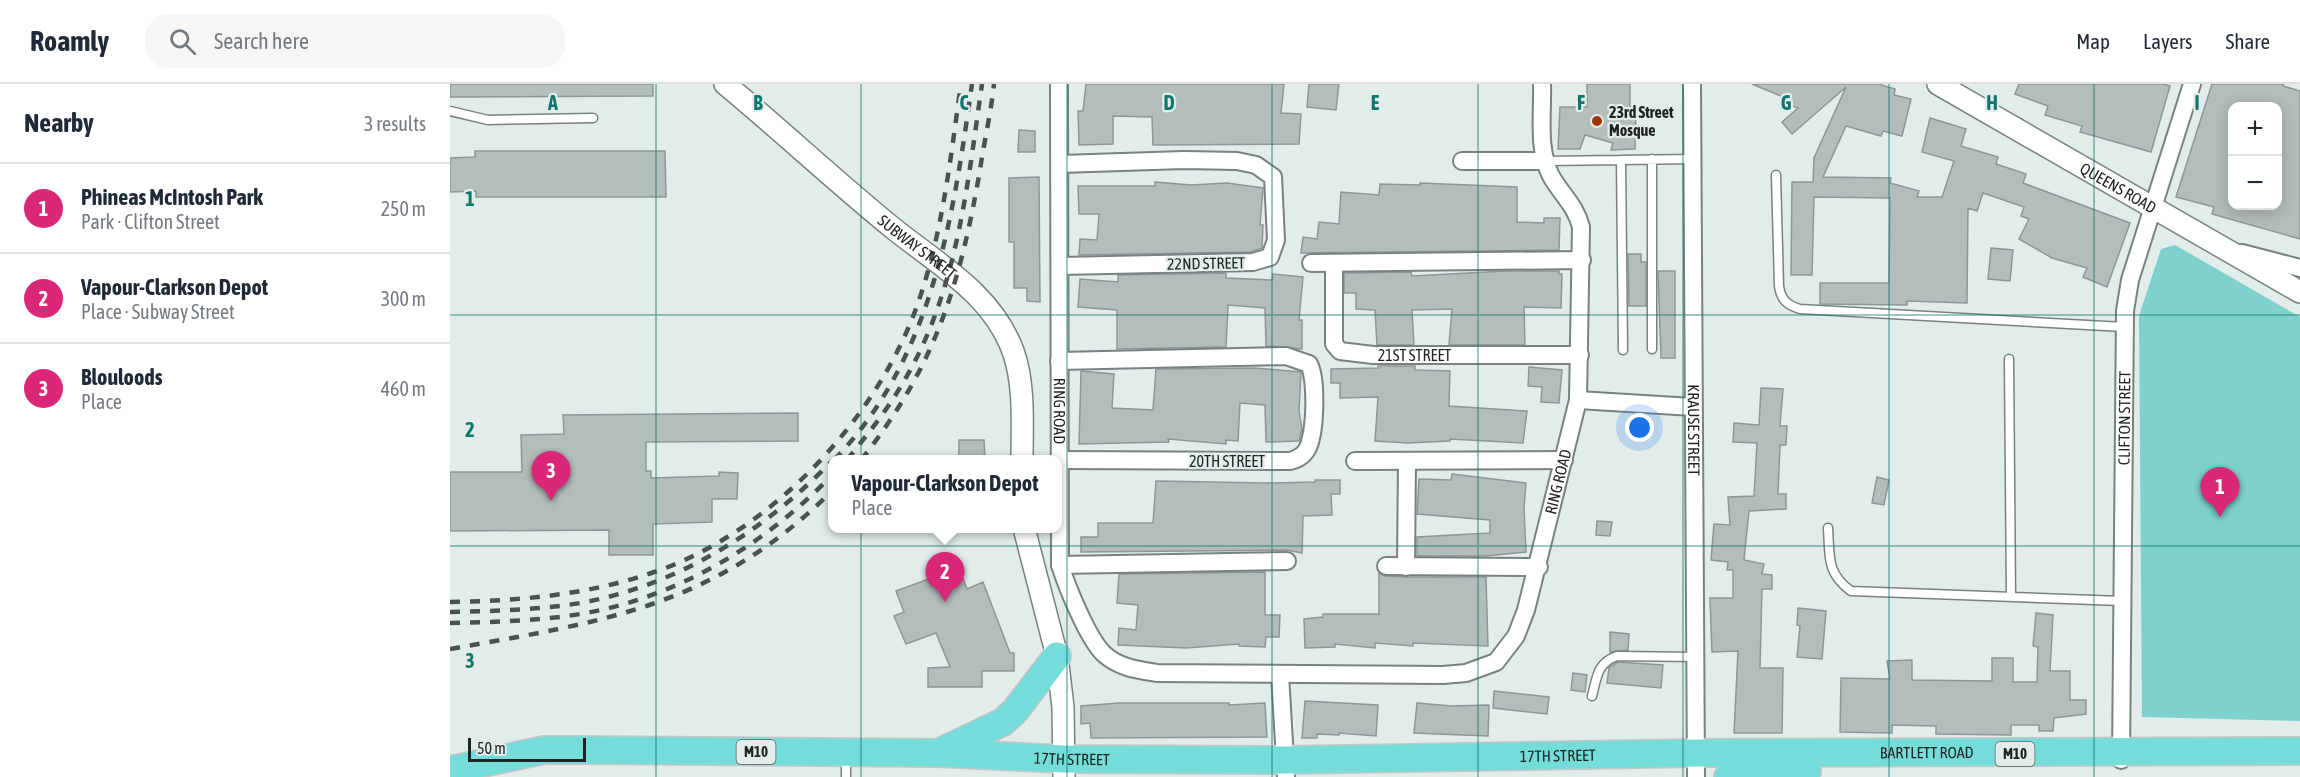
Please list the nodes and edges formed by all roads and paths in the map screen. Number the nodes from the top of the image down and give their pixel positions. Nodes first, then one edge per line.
1 (724, 84) edge
2 (1059, 84) edge
3 (1542, 84) edge
4 (1692, 84) edge
5 (1938, 84) edge
6 (2192, 84) edge
7 (450, 111) edge
8 (592, 118) dead end
9 (1652, 159) junction
10 (1692, 159) junction
11 (1621, 160) junction
12 (1462, 161) dead end
13 (1546, 161) junction
14 (1060, 164) junction
15 (1776, 175) dead end
16 (2153, 209) junction
17 (2227, 248) junction
18 (1582, 260) junction
19 (1311, 263) dead end
20 (1334, 263) junction
21 (1060, 266) junction
22 (2300, 268) edge
23 (2300, 292) edge
24 (2124, 327) junction
25 (1652, 349) dead end
26 (1623, 350) dead end
27 (1580, 355) junction
28 (2009, 359) dead end
29 (1059, 361) junction
30 (1578, 400) junction
31 (1693, 407) junction
32 (1022, 455) edge
33 (1061, 455) edge
34 (1062, 460) edge
35 (1564, 460) junction
36 (1355, 461) dead end
37 (1407, 461) junction
38 (1828, 528) dead end
39 (1025, 533) edge
40 (1060, 533) edge
41 (1287, 561) dead end
42 (1060, 565) junction
43 (1386, 566) dead end
44 (1406, 567) junction
45 (1539, 567) junction
46 (2011, 597) junction
47 (2122, 601) junction
48 (1057, 656) junction
49 (1696, 657) junction
50 (1280, 674) junction
51 (1592, 696) dead end
52 (2300, 751) edge
53 (937, 753) junction
54 (2122, 758) junction
55 (2300, 762) edge
56 (846, 765) edge
57 (1696, 765) edge
58 (1064, 768) edge
59 (1286, 769) edge
60 (450, 770) edge
61 (1728, 777) edge

1 - 32 street, SUBWAY STREET
2 - 14 street, RING ROAD
3 - 13 street, RING ROAD
4 - 10 street, KRAUSE STREET
5 - 16 street, QUEENS ROAD
6 - 16 street, CLIFTON STREET
7 - 8 lane
9 - 10 lane
9 - 11 lane
9 - 25 lane
10 - 31 street, KRAUSE STREET
11 - 13 lane
11 - 26 lane
12 - 13 street
13 - 18 street, RING ROAD
14 - 21 street, RING ROAD
14 - 21 street, 22ND STREET
15 - 24 lane
16 - 17 street, QUEENS ROAD
16 - 24 street, CLIFTON STREET
17 - 22 street
17 - 23 street, QUEENS ROAD
18 - 20 street
18 - 27 street, RING ROAD
19 - 20 street
20 - 27 street, 21ST STREET
21 - 29 street, RING ROAD
24 - 47 street, CLIFTON STREET
27 - 30 street, RING ROAD
28 - 46 lane
29 - 33 street, RING ROAD
29 - 34 street, 20TH STREET
30 - 31 street
30 - 35 street, RING ROAD
31 - 49 street, KRAUSE STREET
35 - 37 street
35 - 45 street, RING ROAD
36 - 37 street
37 - 44 street
38 - 46 lane
39 - 48 street
40 - 42 street, RING ROAD
41 - 42 street
42 - 50 street, RING ROAD
43 - 44 street
44 - 45 street
45 - 50 street, RING ROAD
46 - 47 lane
47 - 54 street, CLIFTON STREET
48 - 53 main road
48 - 58 street
49 - 51 lane
49 - 57 street, KRAUSE STREET
50 - 59 street
52 - 54 main road, BARTLETT ROAD / M10
53 - 56 main road, 17TH STREET / M10
53 - 58 main road, 17TH STREET / M10
54 - 55 main road, BARTLETT ROAD / M10
54 - 57 main road, BARTLETT ROAD / M10
54 - 61 main road, BARTLETT ROAD / M10
56 - 60 main road, 17TH STREET / M10
57 - 59 main road, 17TH STREET / M10
58 - 59 main road, 17TH STREET / M10

